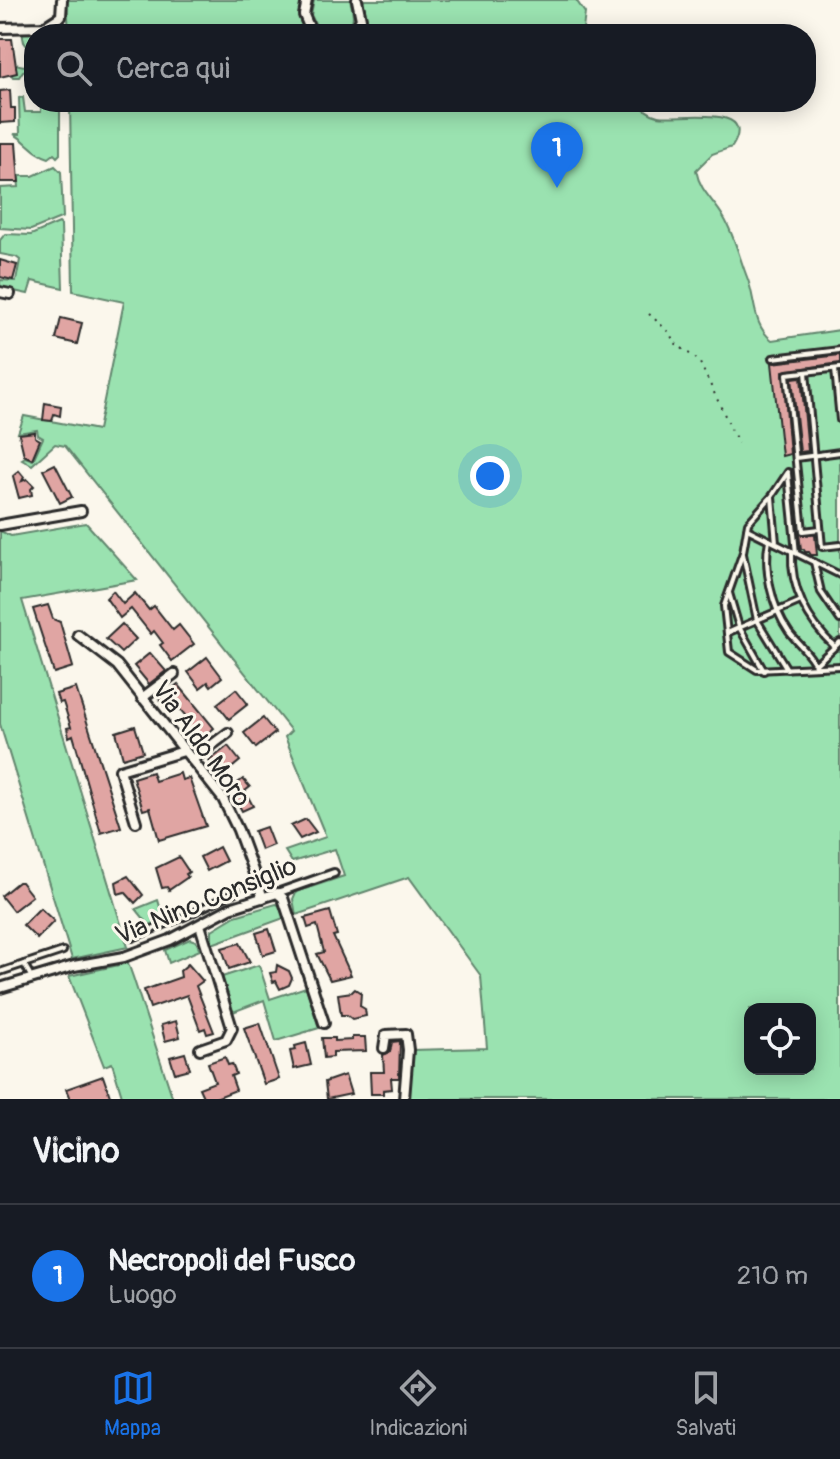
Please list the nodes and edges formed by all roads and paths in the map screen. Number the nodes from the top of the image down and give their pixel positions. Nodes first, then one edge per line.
1 (62, 0) edge
2 (307, 0) edge
3 (357, 0) edge
4 (51, 24) edge
5 (306, 24) edge
6 (358, 24) edge
7 (24, 27) edge
8 (0, 28) edge
9 (649, 314) dead end
10 (840, 350) edge
11 (773, 358) dead end
12 (837, 369) edge
13 (806, 372) junction
14 (840, 420) edge
15 (738, 443) dead end
16 (840, 452) edge
17 (813, 455) junction
18 (796, 458) junction
19 (772, 496) junction
20 (81, 511) dead end
21 (0, 525) edge
22 (747, 529) junction
23 (820, 529) junction
24 (769, 540) junction
25 (776, 543) junction
26 (840, 545) edge
27 (743, 552) junction
28 (794, 552) junction
29 (814, 562) junction
30 (840, 575) edge
31 (729, 592) junction
32 (801, 601) junction
33 (778, 610) junction
34 (757, 620) junction
35 (840, 620) edge
36 (739, 627) junction
37 (727, 633) junction
38 (78, 635) dead end
39 (840, 642) edge
40 (835, 647) junction
41 (816, 666) junction
42 (840, 666) edge
43 (787, 669) junction
44 (764, 671) junction
45 (174, 674) dead end
46 (142, 698) junction
47 (228, 733) dead end
48 (184, 751) junction
49 (192, 760) junction
50 (136, 822) dead end
51 (334, 873) dead end
52 (237, 891) dead end
53 (277, 893) junction
54 (263, 898) junction
55 (186, 916) junction
56 (196, 927) junction
57 (132, 938) dead end
58 (63, 951) dead end
59 (24, 964) junction
60 (0, 972) edge
61 (32, 978) junction
62 (0, 988) edge
63 (324, 1023) dead end
64 (384, 1048) dead end
65 (200, 1049) dead end
66 (404, 1099) edge

1 - 4 street
2 - 5 street
3 - 6 street
7 - 8 street
9 - 15 path
10 - 11 lane
12 - 13 lane
12 - 14 lane
13 - 17 lane
13 - 18 lane
16 - 17 lane
17 - 18 lane
17 - 23 lane
18 - 23 lane
19 - 22 lane
19 - 25 lane
19 - 28 lane
20 - 21 street
22 - 24 lane
22 - 27 lane
23 - 26 lane
24 - 25 lane
24 - 33 lane
25 - 28 lane
27 - 31 lane
27 - 34 lane
28 - 29 lane
28 - 32 lane
29 - 30 lane
29 - 35 lane
31 - 36 lane
31 - 37 lane
32 - 33 lane
32 - 40 lane
33 - 34 lane
33 - 41 lane
34 - 36 lane
34 - 43 lane
36 - 37 lane
36 - 44 lane
37 - 44 lane
38 - 46 street, Via Aldo Moro
39 - 40 lane
40 - 41 lane
41 - 42 lane
41 - 43 lane
43 - 44 lane
45 - 46 street
46 - 48 street, Via Aldo Moro
47 - 49 street
48 - 49 street, Via Aldo Moro
48 - 50 street
49 - 54 street, Via Aldo Moro
51 - 53 street, Via Nino Consiglio
52 - 55 lane
53 - 54 street, Via Nino Consiglio
53 - 63 street
54 - 56 street, Via Nino Consiglio
55 - 56 lane
55 - 57 lane
56 - 61 street, Via Nino Consiglio
56 - 65 street
58 - 59 lane
59 - 60 lane
59 - 61 lane
61 - 62 street, Via Nino Consiglio
64 - 66 street

